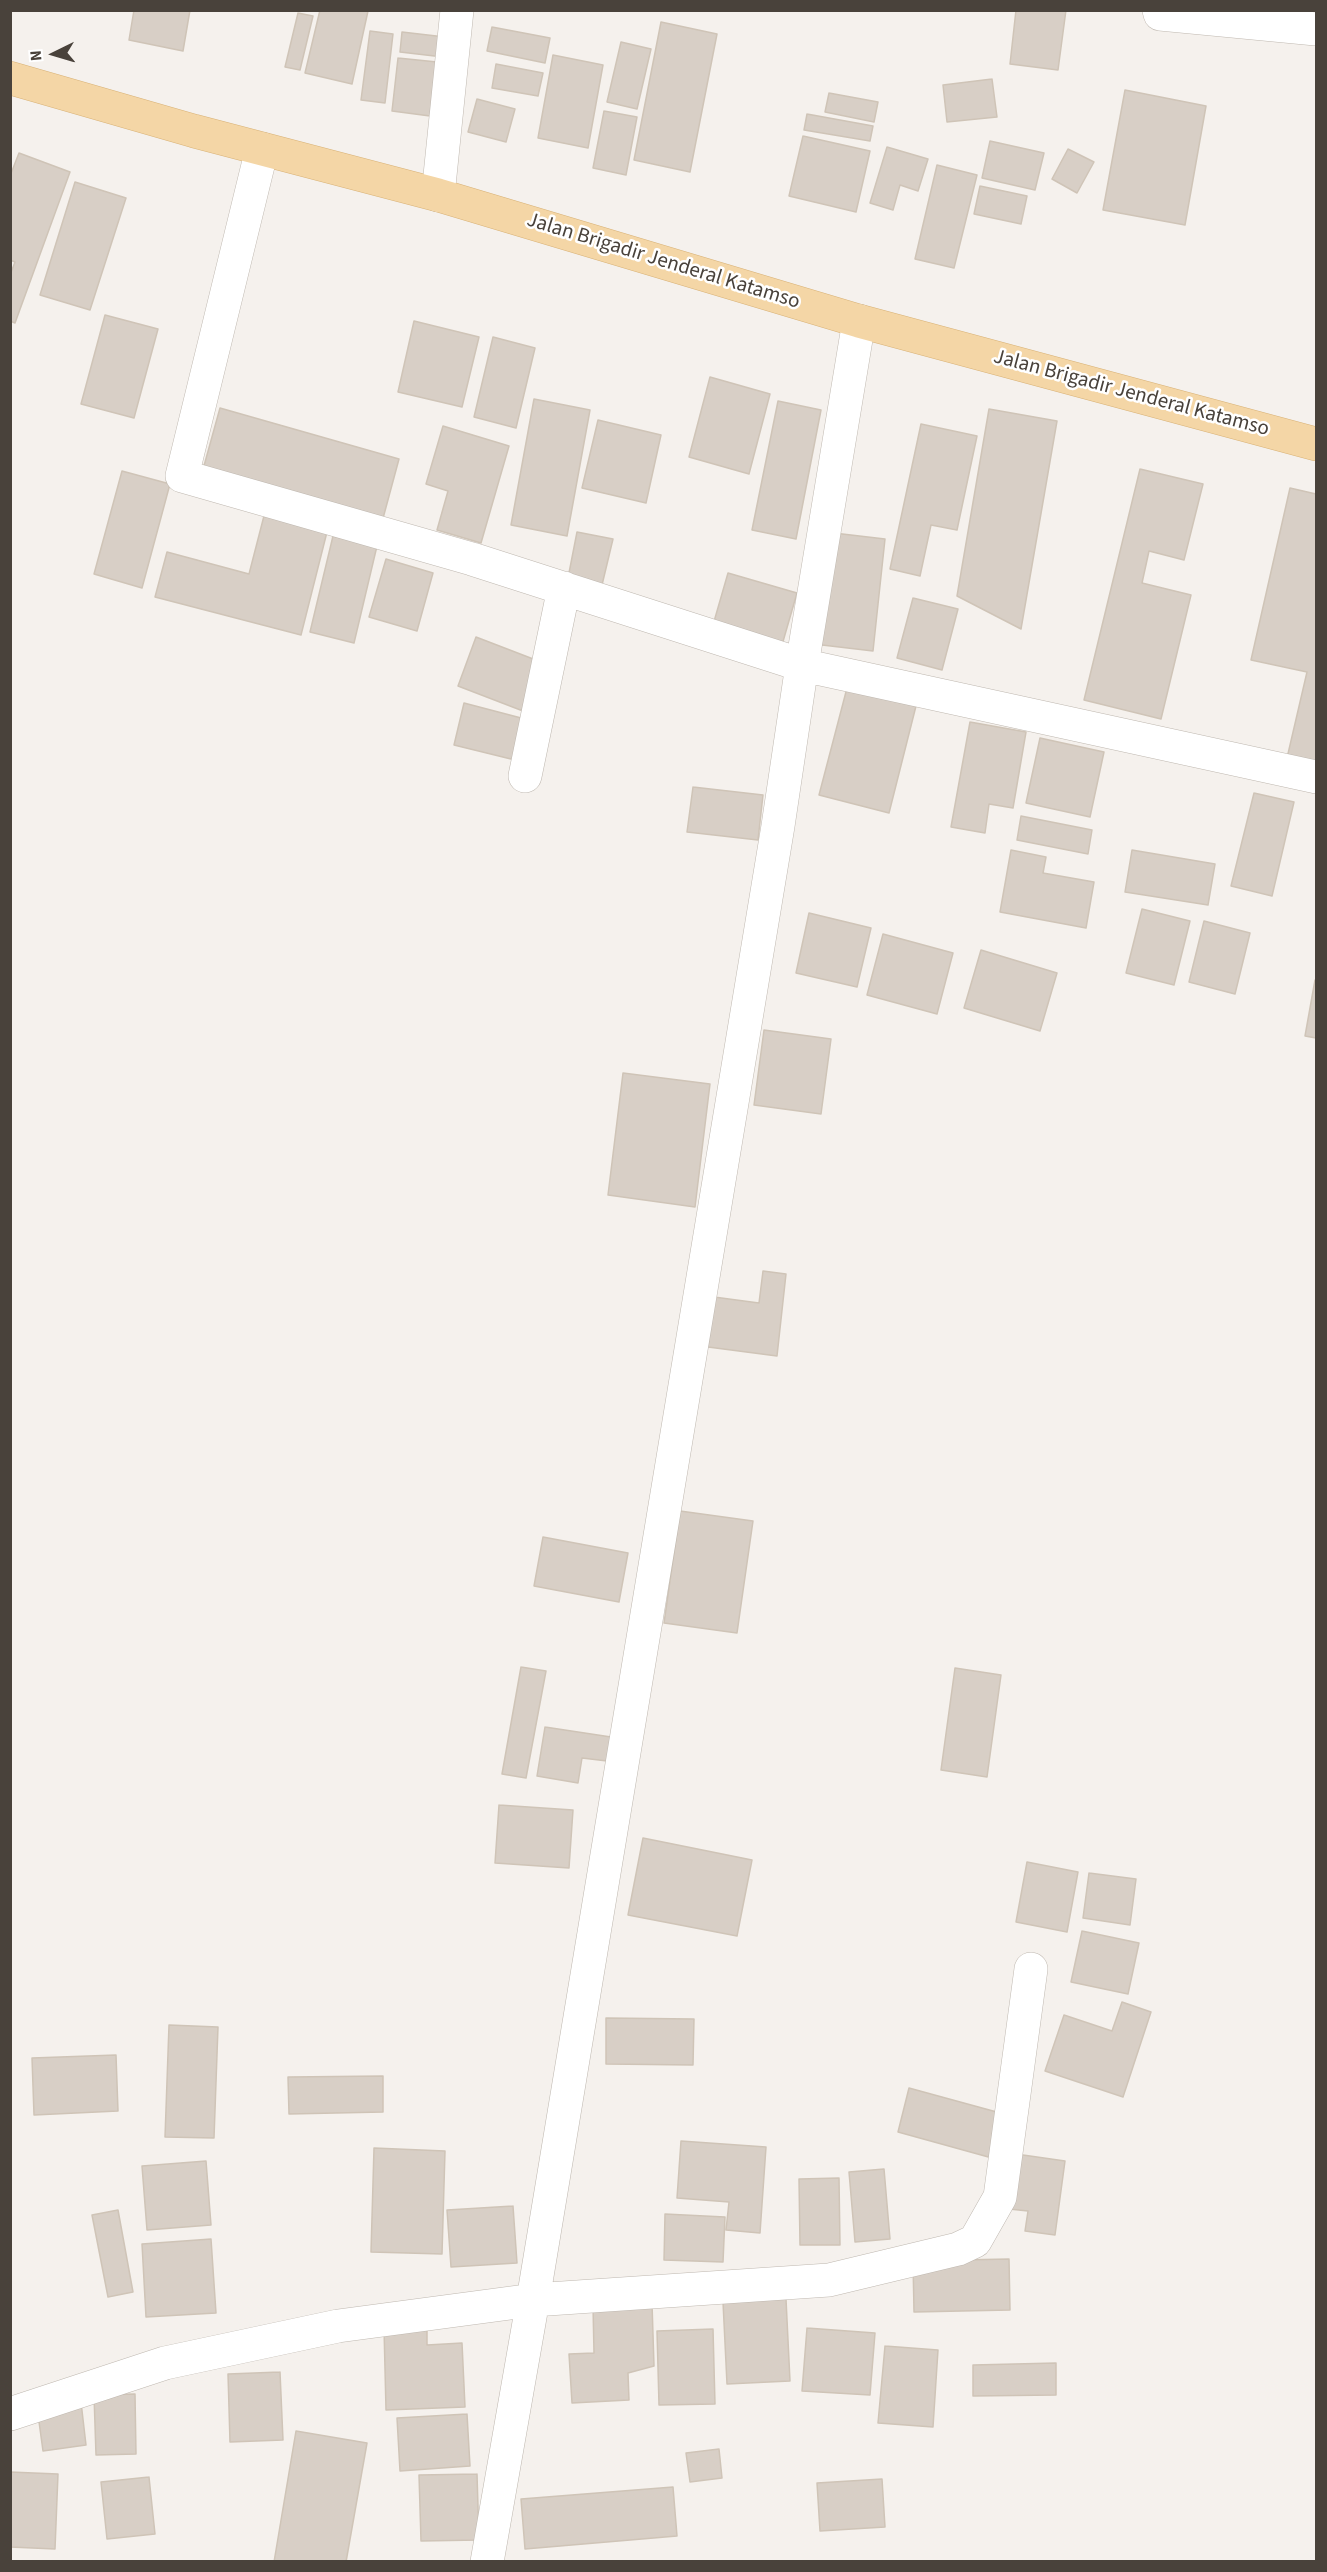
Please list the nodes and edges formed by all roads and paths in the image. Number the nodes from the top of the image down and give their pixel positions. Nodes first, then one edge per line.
1 (457, 10) edge
2 (1159, 10) edge
3 (1317, 29) edge
4 (10, 78) edge
5 (262, 149) junction
6 (438, 195) junction
7 (859, 321) junction
8 (1317, 444) edge
9 (564, 588) junction
10 (802, 665) junction
11 (525, 776) dead end
12 (1317, 777) edge
13 (1031, 1969) dead end
14 (533, 2300) junction
15 (10, 2414) edge
16 (487, 2562) edge

1 - 6 street
2 - 3 street
4 - 5 main road, Jalan Brigadir Jenderal Katamso
5 - 6 main road, Jalan Brigadir Jenderal Katamso
5 - 9 street
6 - 7 main road, Jalan Brigadir Jenderal Katamso
7 - 8 main road, Jalan Brigadir Jenderal Katamso
7 - 10 street
9 - 10 street
9 - 11 street
10 - 12 street
10 - 14 street
13 - 14 street
14 - 15 street
14 - 16 street

